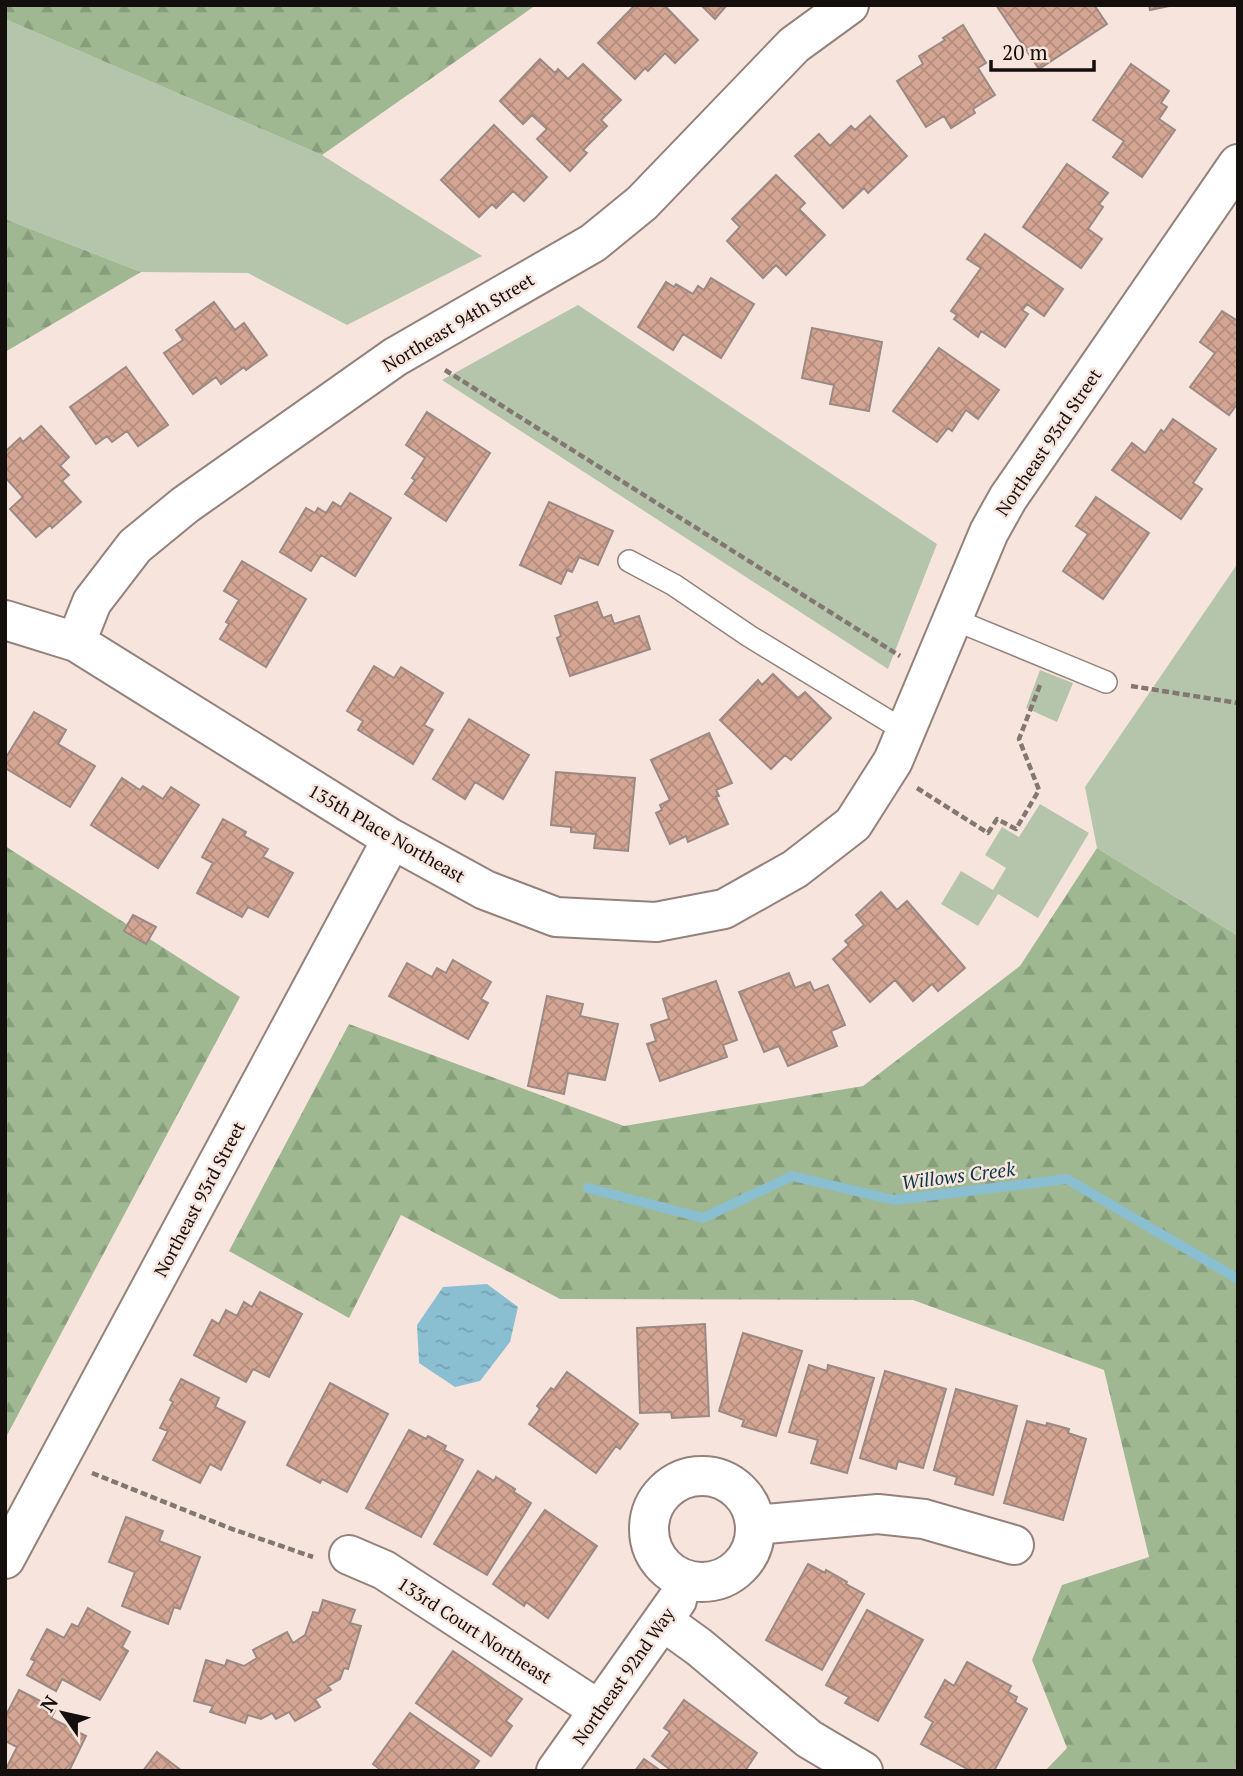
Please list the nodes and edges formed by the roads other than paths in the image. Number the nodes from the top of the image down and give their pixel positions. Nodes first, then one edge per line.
1 (849, 5) edge
2 (1238, 164) edge
3 (629, 561) dead end
4 (953, 619) junction
5 (5, 620) edge
6 (76, 642) junction
7 (1106, 682) road end
8 (905, 731) junction
9 (392, 839) junction
10 (795, 869) joint
11 (755, 1525) junction
12 (1014, 1545) dead end
13 (349, 1555) road end
14 (5, 1559) edge
15 (690, 1581) junction
16 (663, 1621) junction
17 (599, 1710) junction
18 (556, 1771) edge
19 (863, 1771) edge

1 - 6 street, Northeast 94th Street
2 - 4 street, Northeast 93rd Street
3 - 8 lane
4 - 7 lane
4 - 8 street, Northeast 93rd Street
5 - 6 street, 135th Place Northeast
6 - 9 street, 135th Place Northeast
8 - 10 street, Northeast 93rd Street
9 - 10 street, 135th Place Northeast
9 - 14 street, Northeast 93rd Street
11 - 12 street
11 - 15 street
11 - 15 street
13 - 17 street, 133rd Court Northeast
15 - 16 street, Northeast 92nd Way
16 - 17 street, Northeast 92nd Way
16 - 19 street
17 - 18 street, Northeast 92nd Way

